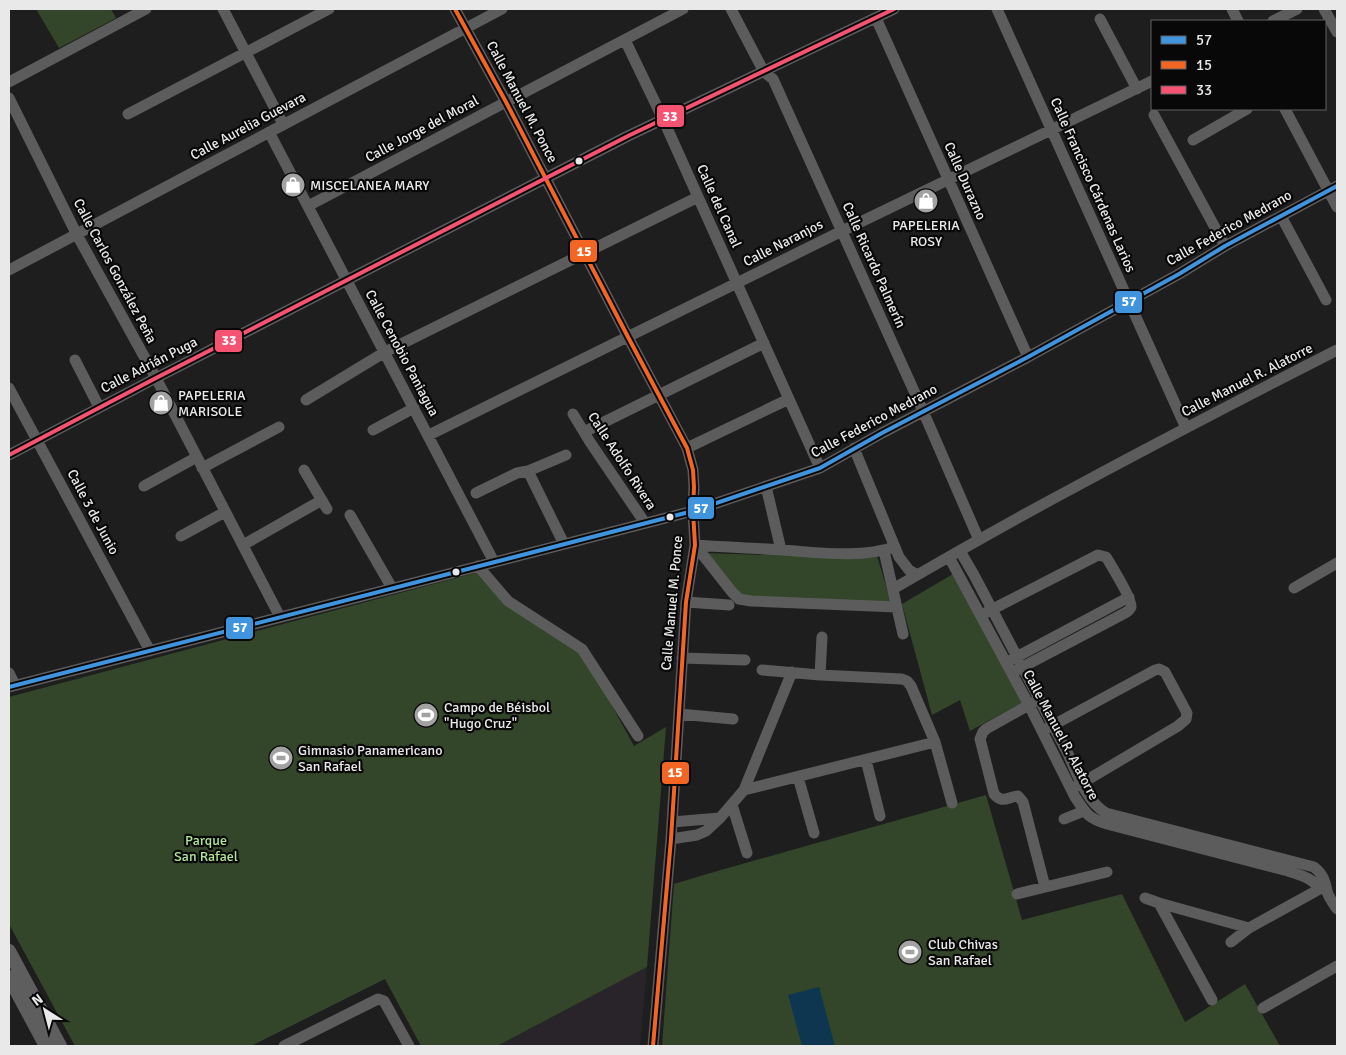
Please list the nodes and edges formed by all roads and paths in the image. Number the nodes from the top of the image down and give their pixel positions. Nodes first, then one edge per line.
1 (146, 9) edge
2 (223, 9) edge
3 (328, 9) edge
4 (455, 9) edge
5 (502, 9) edge
6 (683, 9) edge
7 (731, 9) edge
8 (894, 9) edge
9 (997, 9) edge
10 (1297, 9) edge
11 (1324, 9) edge
12 (876, 18) junction
13 (1100, 19) dead end
14 (1275, 20) edge
15 (465, 28) junction
16 (1337, 32) edge
17 (625, 40) junction
18 (246, 52) junction
19 (764, 72) junction
20 (9, 82) edge
21 (1151, 82) edge
22 (1137, 89) junction
23 (9, 98) edge
24 (506, 102) junction
25 (1245, 110) edge
26 (1286, 110) edge
27 (128, 114) dead end
28 (1154, 115) dead end
29 (663, 119) junction
30 (283, 124) junction
31 (1052, 130) junction
32 (269, 132) junction
33 (1193, 140) dead end
34 (546, 178) junction
35 (948, 180) junction
36 (1333, 188) edge
37 (698, 197) junction
38 (308, 206) junction
39 (1337, 207) edge
40 (1281, 216) junction
41 (842, 231) junction
42 (76, 233) junction
43 (1225, 246) junction
44 (584, 253) junction
45 (9, 270) edge
46 (347, 280) junction
47 (737, 283) junction
48 (1326, 300) dead end
49 (1128, 301) junction
50 (628, 337) junction
51 (764, 343) junction
52 (1337, 350) edge
53 (385, 352) junction
54 (1028, 357) junction
55 (75, 360) dead end
56 (156, 378) junction
57 (9, 388) edge
58 (659, 394) junction
59 (789, 399) junction
60 (306, 400) dead end
61 (99, 407) junction
62 (414, 408) junction
63 (923, 411) junction
64 (574, 414) dead end
65 (279, 427) dead end
66 (1186, 428) junction
67 (373, 430) dead end
68 (584, 432) junction
69 (429, 435) junction
70 (37, 440) junction
71 (687, 448) junction
72 (854, 448) junction
73 (9, 455) edge
74 (566, 455) dead end
75 (199, 462) junction
76 (820, 468) junction
77 (304, 470) dead end
78 (528, 471) junction
79 (144, 486) dead end
80 (766, 486) junction
81 (476, 492) dead end
82 (693, 511) junction
83 (225, 512) junction
84 (350, 515) dead end
85 (645, 523) junction
86 (181, 536) dead end
87 (978, 540) junction
88 (564, 544) junction
89 (243, 545) junction
90 (694, 545) junction
91 (889, 549) junction
92 (781, 550) junction
93 (960, 550) junction
94 (949, 557) junction
95 (494, 562) junction
96 (1337, 563) edge
97 (478, 566) junction
98 (917, 575) junction
99 (392, 588) junction
100 (1294, 588) dead end
101 (893, 589) junction
102 (686, 602) junction
103 (729, 605) dead end
104 (897, 607) junction
105 (992, 610) junction
106 (981, 616) junction
107 (280, 617) junction
108 (903, 634) dead end
109 (822, 637) dead end
110 (150, 650) junction
111 (682, 658) junction
112 (745, 660) dead end
113 (1014, 665) junction
114 (762, 670) dead end
115 (792, 672) junction
116 (9, 673) edge
117 (820, 674) junction
118 (12, 686) edge
119 (1034, 702) junction
120 (679, 714) junction
121 (733, 719) dead end
122 (1047, 728) junction
123 (638, 736) dead end
124 (935, 742) junction
125 (866, 760) junction
126 (798, 777) junction
127 (1076, 786) junction
128 (744, 790) junction
129 (952, 803) dead end
130 (732, 805) junction
131 (1084, 811) junction
132 (880, 816) dead end
133 (720, 818) junction
134 (1064, 819) dead end
135 (672, 822) junction
136 (814, 833) dead end
137 (671, 839) junction
138 (747, 853) dead end
139 (1290, 866) junction
140 (1107, 872) dead end
141 (1044, 887) junction
142 (1325, 889) junction
143 (1017, 894) dead end
144 (1145, 898) dead end
145 (1159, 903) junction
146 (1337, 910) edge
147 (1249, 928) junction
148 (1231, 942) dead end
149 (9, 951) edge
150 (1337, 966) edge
151 (9, 976) edge
152 (1212, 1000) dead end
153 (1263, 1008) dead end
154 (46, 1046) edge
155 (60, 1046) edge
156 (284, 1046) edge
157 (409, 1046) edge
158 (653, 1046) edge

1 - 20 street
2 - 18 street
3 - 18 street
4 - 15 street, Calle Manuel M. Ponce
5 - 15 street, Calle Aurelia Guevara
6 - 17 street, Calle Jorge del Moral
7 - 19 street, Calle Ricardo Palmerín
8 - 12 street, Calle Adrián Puga
9 - 31 street, Calle Francisco Cárdenas Larios
10 - 14 street
11 - 16 street
12 - 19 street, Calle Adrián Puga
12 - 35 street, Calle Durazno
13 - 22 street
15 - 24 street, Calle Manuel M. Ponce
15 - 30 street, Calle Aurelia Guevara
17 - 24 street, Calle Jorge del Moral
17 - 29 street, Calle del Canal
18 - 27 street
18 - 30 street
19 - 29 street, Calle Adrián Puga
19 - 41 street, Calle Ricardo Palmerín
21 - 22 street, Calle Naranjos
22 - 31 street, Calle Naranjos
23 - 42 street, Calle Carlos González Peña
24 - 34 street, Calle Manuel M. Ponce
24 - 38 street, Calle Jorge del Moral
25 - 33 street
26 - 36 street
28 - 43 street
29 - 34 street, Calle Adrián Puga
29 - 37 street, Calle del Canal
30 - 32 street, Calle Aurelia Guevara
31 - 35 street, Calle Naranjos
31 - 49 street, Calle Francisco Cárdenas Larios
32 - 38 street, Calle Cenobio Paniagua
32 - 42 street, Calle Aurelia Guevara
34 - 44 street, Calle Manuel M. Ponce
34 - 46 street, Calle Adrián Puga
35 - 41 street, Calle Naranjos
35 - 54 street, Calle Durazno
36 - 39 street
36 - 40 street, Calle Federico Medrano
37 - 44 street
37 - 47 street, Calle del Canal
38 - 46 street, Calle Cenobio Paniagua
40 - 43 street, Calle Federico Medrano
40 - 48 street
41 - 47 street, Calle Naranjos
41 - 63 street, Calle Ricardo Palmerín
42 - 45 street, Calle Aurelia Guevara
42 - 56 street, Calle Carlos González Peña
43 - 49 street, Calle Federico Medrano
44 - 50 street, Calle Manuel M. Ponce
44 - 53 street
46 - 53 street, Calle Cenobio Paniagua
46 - 56 street, Calle Adrián Puga
47 - 50 street, Calle Naranjos
47 - 51 street, Calle del Canal
49 - 54 street, Calle Federico Medrano
49 - 66 street, Calle Francisco Cárdenas Larios
50 - 58 street, Calle Manuel M. Ponce
50 - 69 street, Calle Naranjos
51 - 58 street
51 - 59 street, Calle del Canal
52 - 66 street, Calle Manuel R. Alatorre
53 - 60 street
53 - 62 street, Calle Cenobio Paniagua
54 - 63 street, Calle Federico Medrano
55 - 61 street
56 - 61 street, Calle Adrián Puga
56 - 75 street, Calle Carlos González Peña
57 - 70 street, Calle 3 de Junio
58 - 68 street
58 - 71 street, Calle Manuel M. Ponce
59 - 71 street
59 - 76 street, Calle del Canal
61 - 70 street, Calle Adrián Puga
62 - 67 street
62 - 69 street, Calle Cenobio Paniagua
63 - 72 street, Calle Federico Medrano
63 - 87 street, Calle Ricardo Palmerín
64 - 68 street, Calle Adolfo Rivera
65 - 75 street
66 - 87 street, Calle Manuel R. Alatorre
68 - 85 street, Calle Adolfo Rivera
69 - 95 street, Calle Cenobio Paniagua
70 - 73 street, Calle Adrián Puga
70 - 110 street, Calle 3 de Junio
71 - 82 street, Calle Manuel M. Ponce
72 - 76 street, Calle Federico Medrano
72 - 91 street
74 - 78 street
75 - 79 street
75 - 83 street, Calle Carlos González Peña
76 - 80 street, Calle Federico Medrano
77 - 89 street
78 - 81 street
78 - 88 street
80 - 82 street, Calle Federico Medrano
80 - 92 street
82 - 85 street, Calle Federico Medrano
82 - 90 street, Calle Manuel M. Ponce
83 - 86 street
83 - 89 street, Calle Carlos González Peña
84 - 99 street
85 - 88 street, Calle Federico Medrano
87 - 93 street, Calle Manuel R. Alatorre
88 - 95 street, Calle Federico Medrano
89 - 107 street, Calle Carlos González Peña
90 - 92 street
90 - 102 street, Calle Manuel M. Ponce
90 - 104 street
91 - 92 street
91 - 98 street
91 - 101 street
93 - 94 street, Calle Manuel R. Alatorre
93 - 105 street, Calle Manuel R. Alatorre
94 - 98 street, Calle Manuel R. Alatorre
94 - 106 street, Calle Manuel R. Alatorre
95 - 97 street, Calle Federico Medrano
96 - 100 street
97 - 99 street, Calle Federico Medrano
97 - 123 street
98 - 101 street, Calle Manuel R. Alatorre
99 - 107 street, Calle Federico Medrano
101 - 104 street
102 - 103 street
102 - 111 street, Calle Manuel M. Ponce
104 - 108 street
105 - 106 street
105 - 113 street, Calle Manuel R. Alatorre
105 - 113 street
106 - 113 street, Calle Manuel R. Alatorre
107 - 110 street, Calle Federico Medrano
109 - 117 street
110 - 118 street, Calle Federico Medrano
111 - 112 street
111 - 120 street, Calle Manuel M. Ponce
113 - 119 street, Calle Manuel R. Alatorre
114 - 115 street
115 - 117 street
115 - 128 street
116 - 118 street
117 - 124 street
119 - 122 street, Calle Manuel R. Alatorre
119 - 141 street
120 - 121 street
120 - 135 street, Calle Manuel M. Ponce
122 - 127 street, Calle Manuel R. Alatorre
122 - 127 street
124 - 125 street
124 - 129 street
125 - 126 street
125 - 132 street
126 - 128 street
126 - 136 street
127 - 131 street, Calle Manuel R. Alatorre
127 - 139 street, Calle Manuel R. Alatorre
128 - 130 street
130 - 133 street
130 - 138 street
131 - 134 street
131 - 139 street, Calle Manuel R. Alatorre
133 - 135 street
133 - 137 street
135 - 137 street, Calle Manuel M. Ponce
137 - 158 street, Calle Manuel M. Ponce
139 - 142 street, Calle Manuel R. Alatorre
140 - 141 street
141 - 143 street
142 - 146 street, Calle Manuel R. Alatorre
142 - 147 street
144 - 145 street
145 - 147 street
145 - 152 street
147 - 148 street
149 - 155 main road
150 - 153 street
151 - 154 main road
156 - 157 street

